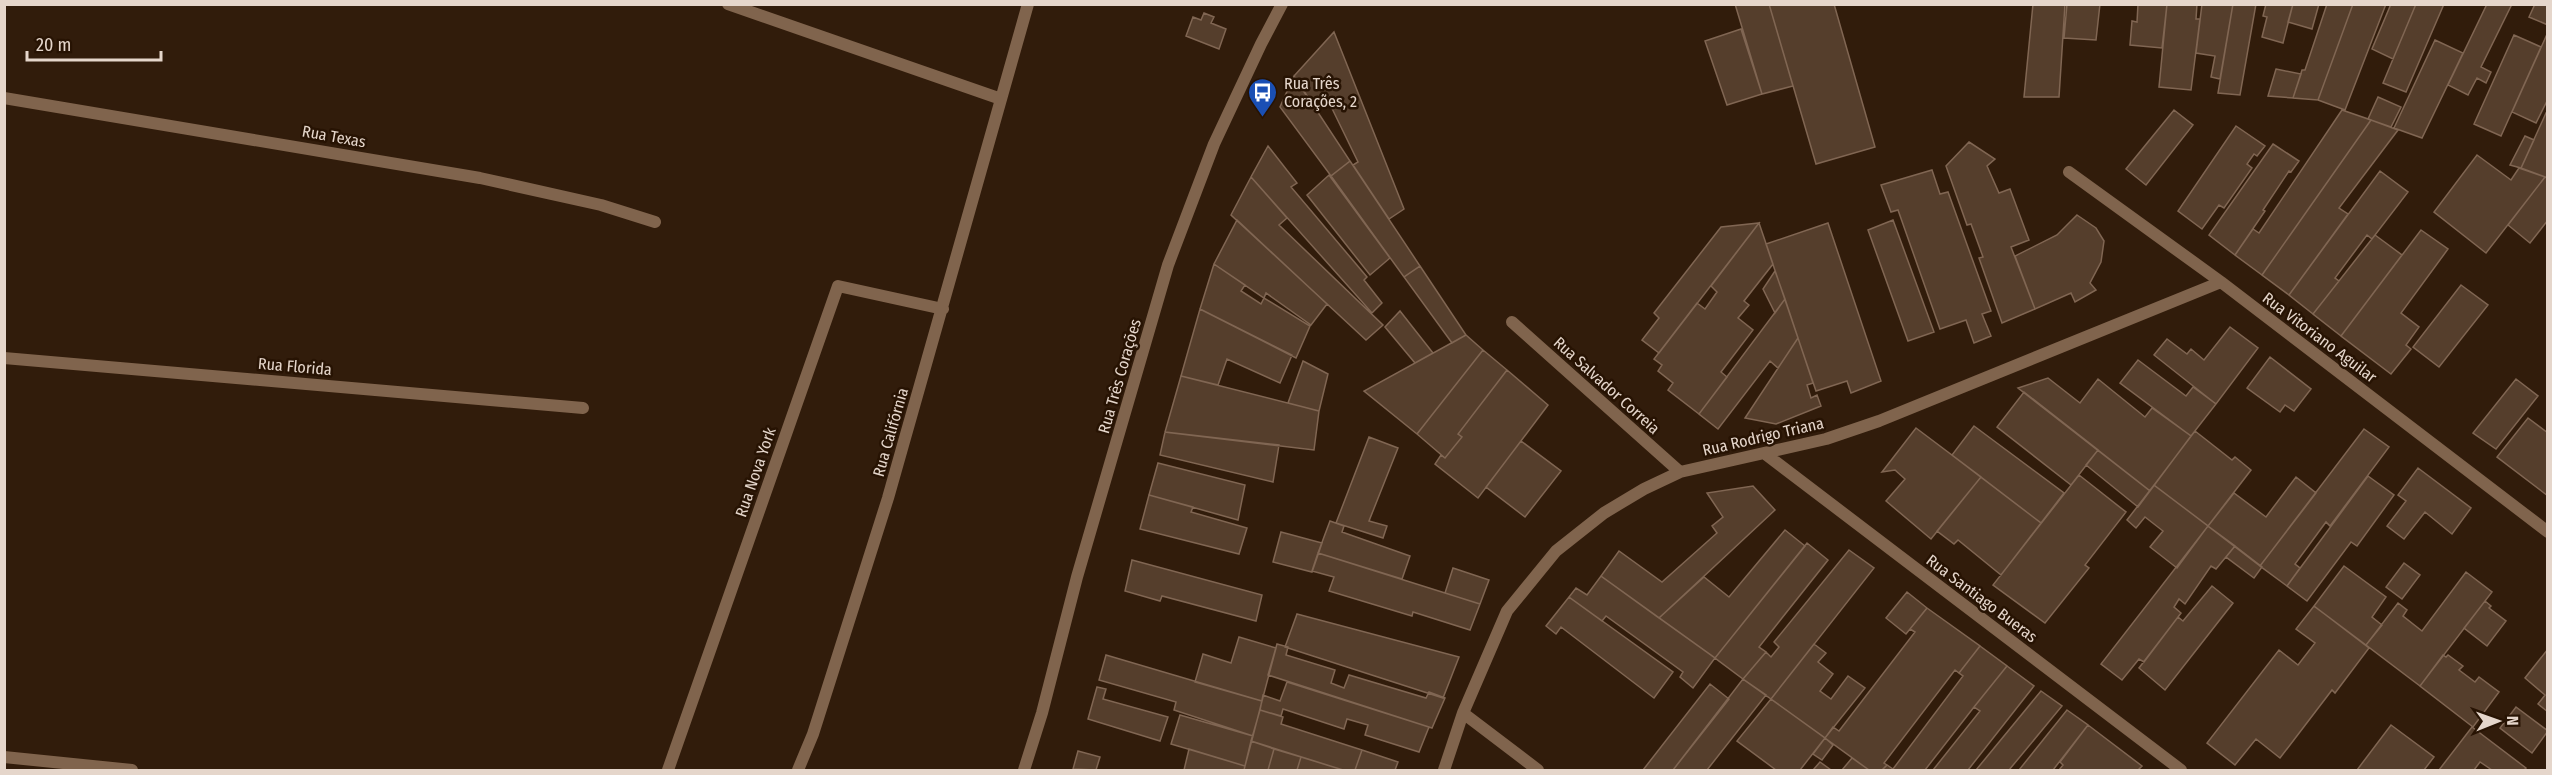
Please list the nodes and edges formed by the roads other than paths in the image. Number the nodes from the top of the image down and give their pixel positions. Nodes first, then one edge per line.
1 (728, 4) edge
2 (1028, 4) edge
3 (1282, 4) edge
4 (4, 98) edge
5 (1001, 99) junction
6 (2069, 172) dead end
7 (656, 222) dead end
8 (2221, 282) junction
9 (943, 309) junction
10 (1512, 322) dead end
11 (4, 358) edge
12 (583, 408) dead end
13 (1764, 453) junction
14 (1680, 472) junction
15 (2547, 532) edge
16 (1463, 713) junction
17 (4, 757) edge
18 (132, 771) edge
19 (668, 771) edge
20 (798, 771) edge
21 (1024, 771) edge
22 (1444, 771) edge
23 (1538, 771) edge
24 (2181, 771) edge

1 - 5 street
2 - 5 street, Rua Califórnia
3 - 21 street, Rua Três Corações
4 - 7 street, Rua Texas
5 - 9 street, Rua Califórnia
6 - 8 street, Rua Vitoriano Aguilar
8 - 13 street, Rua Rodrigo Triana
8 - 15 street, Rua Vitoriano Aguilar
9 - 19 street, Rua Nova York
9 - 20 street, Rua Califórnia
10 - 14 street, Rua Salvador Correia
11 - 12 street, Rua Florida
13 - 14 street, Rua Rodrigo Triana
13 - 24 street, Rua Santiago Bueras
14 - 16 street, Rua Rodrigo Triana
16 - 22 street, Rua Rodrigo Triana
16 - 23 street
17 - 18 street

